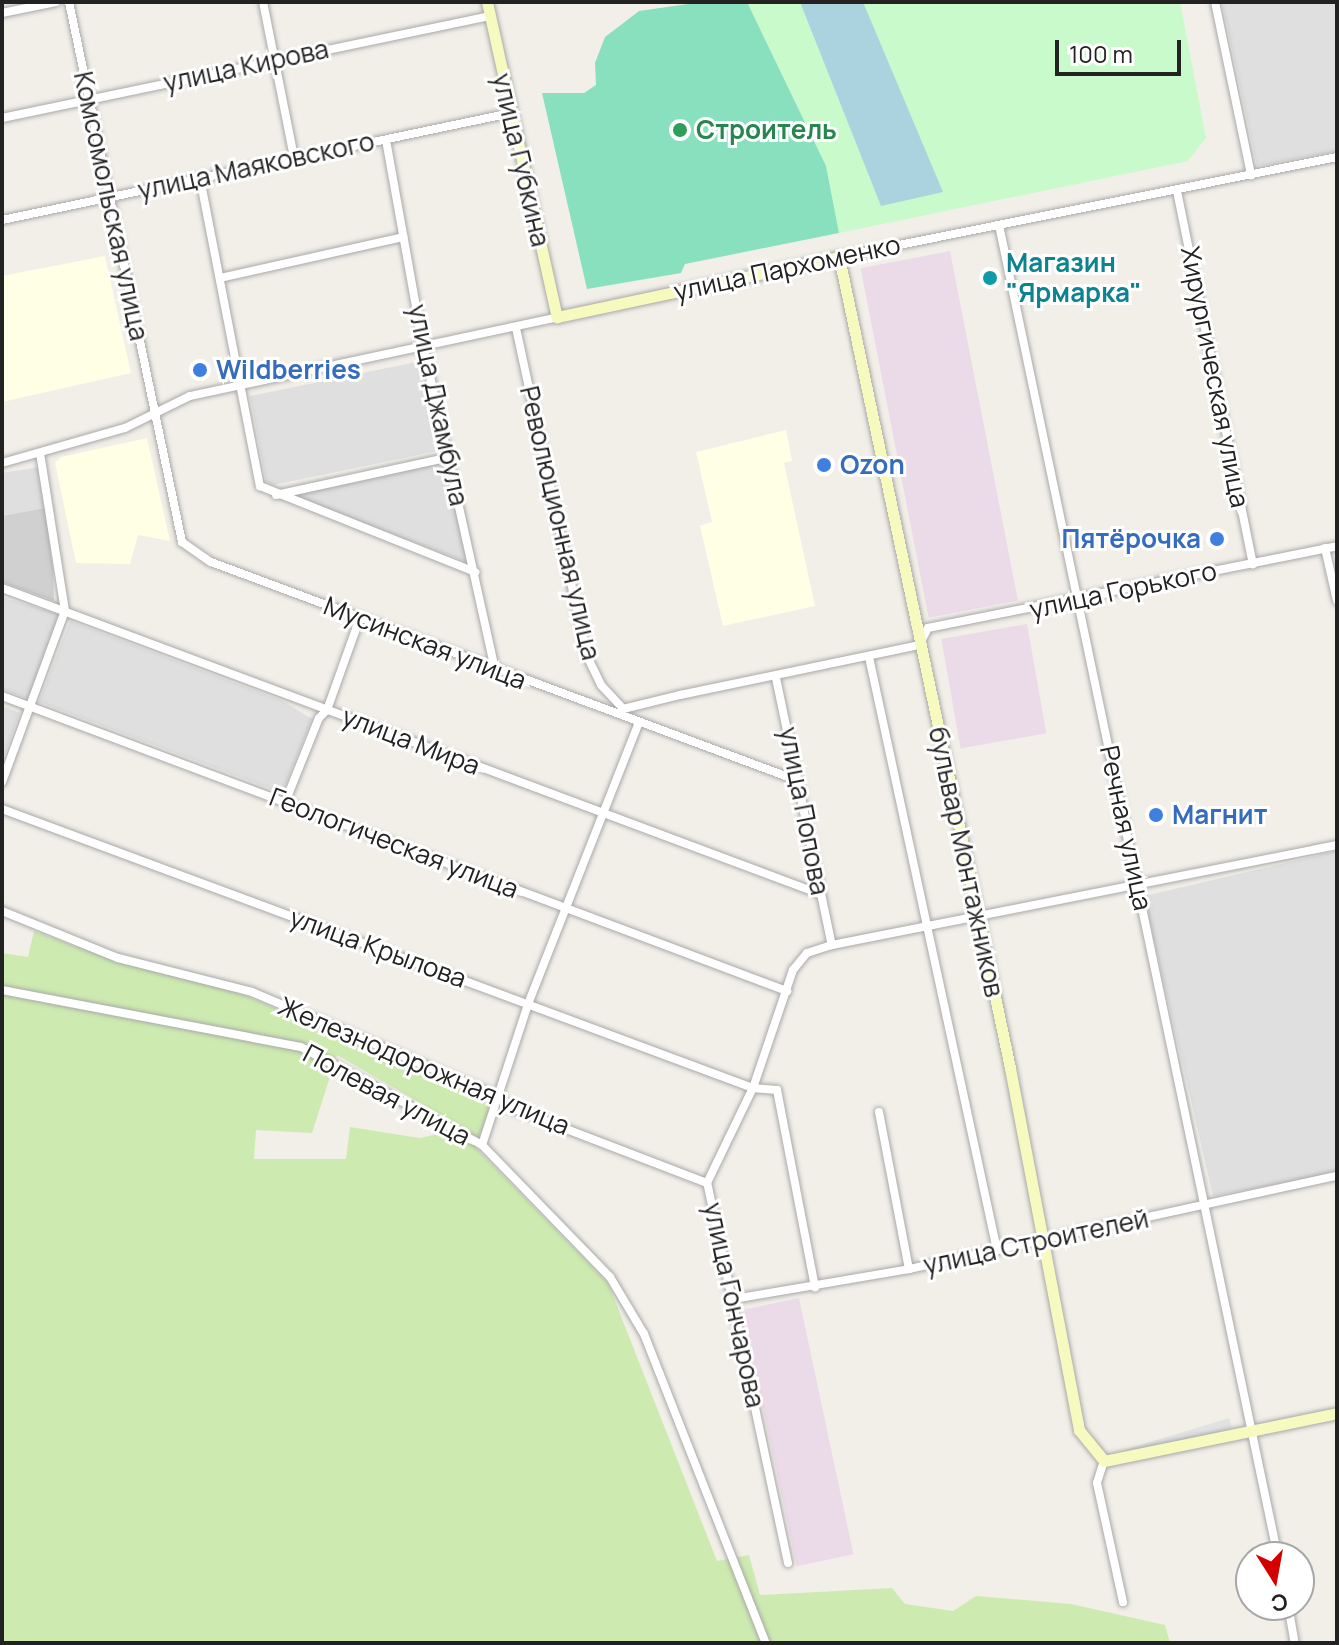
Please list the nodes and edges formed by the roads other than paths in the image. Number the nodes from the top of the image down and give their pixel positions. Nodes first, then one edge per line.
1 (56, 2) edge
2 (69, 2) edge
3 (263, 2) edge
4 (487, 2) edge
5 (1215, 2) edge
6 (2, 13) edge
7 (489, 16) junction
8 (274, 60) junction
9 (89, 99) junction
10 (511, 113) junction
11 (2, 118) edge
12 (386, 140) junction
13 (294, 157) junction
14 (1337, 157) edge
15 (1251, 175) junction
16 (200, 178) junction
17 (1177, 191) junction
18 (109, 196) junction
19 (2, 220) edge
20 (999, 225) junction
21 (403, 237) junction
22 (839, 257) junction
23 (220, 278) junction
24 (557, 317) junction
25 (516, 328) junction
26 (426, 349) junction
27 (239, 386) junction
28 (152, 410) junction
29 (40, 453) junction
30 (450, 457) junction
31 (2, 463) edge
32 (276, 495) junction
33 (1337, 546) edge
34 (1325, 548) junction
35 (1253, 564) junction
36 (475, 572) junction
37 (2, 588) edge
38 (1079, 598) junction
39 (1337, 601) edge
40 (65, 611) junction
41 (360, 618) junction
42 (919, 645) junction
43 (869, 657) junction
44 (495, 669) junction
45 (776, 678) junction
46 (2, 696) edge
47 (31, 705) junction
48 (327, 710) junction
49 (621, 712) junction
50 (639, 722) junction
51 (799, 781) junction
52 (2, 782) edge
53 (286, 800) junction
54 (2, 809) edge
55 (604, 815) junction
56 (1337, 845) edge
57 (1138, 886) junction
58 (820, 894) junction
59 (2, 911) edge
60 (566, 911) junction
61 (978, 915) junction
62 (928, 924) junction
63 (832, 945) junction
64 (2, 990) edge
65 (787, 991) junction
66 (528, 1004) junction
67 (753, 1088) junction
68 (499, 1097) junction
69 (879, 1112) dead end
70 (482, 1145) junction
71 (1337, 1176) edge
72 (707, 1183) junction
73 (1203, 1206) junction
74 (1043, 1242) junction
75 (997, 1250) junction
76 (909, 1269) junction
77 (815, 1287) junction
78 (734, 1299) junction
79 (1337, 1413) edge
80 (1253, 1431) junction
81 (1104, 1461) junction
82 (1275, 1541) edge
83 (788, 1563) dead end
84 (1123, 1602) dead end
85 (1291, 1621) edge
86 (766, 1643) edge
87 (1295, 1643) edge

1 - 6 street
2 - 9 street, Комсомольская улица
3 - 8 street
4 - 7 street, улица Губкина
5 - 15 street
7 - 8 street, улица Кирова
7 - 10 street, улица Губкина
8 - 9 street, улица Кирова
8 - 13 street
9 - 11 street, улица Кирова
9 - 18 street, Комсомольская улица
10 - 12 street, улица Маяковского
10 - 24 street, улица Губкина
12 - 13 street, улица Маяковского
12 - 21 street, улица Джамбула
13 - 16 street, улица Маяковского
14 - 15 street, улица Пархоменко
15 - 17 street, улица Пархоменко
16 - 18 street, улица Маяковского
16 - 23 street
17 - 20 street, улица Пархоменко
17 - 35 street, Хирургическая улица
18 - 19 street, улица Маяковского
18 - 28 street, Комсомольская улица
20 - 22 street, улица Пархоменко
20 - 38 street, Речная улица
21 - 23 street
21 - 26 street, улица Джамбула
22 - 24 street, улица Пархоменко
22 - 42 street, бульвар Монтажников
23 - 27 street
24 - 25 street, улица Пархоменко
25 - 26 street, улица Пархоменко
25 - 49 street, Революционная улица
26 - 27 street, улица Пархоменко
26 - 30 street, улица Джамбула
27 - 28 street, улица Пархоменко
27 - 32 street
28 - 29 street, улица Пархоменко
28 - 41 street, Мусинская улица
29 - 31 street, улица Пархоменко
29 - 40 street
30 - 32 street
30 - 36 street, улица Джамбула
32 - 36 street
33 - 34 street, улица Горького
34 - 35 street, улица Горького
34 - 39 street
35 - 38 street, улица Горького
36 - 44 street, улица Джамбула
37 - 40 street, улица Мира
38 - 42 street, улица Горького
38 - 57 street, Речная улица
40 - 47 street
40 - 48 street, улица Мира
41 - 44 street, Мусинская улица
41 - 48 street
42 - 43 street
42 - 61 street, бульвар Монтажников
43 - 45 street
43 - 62 street
44 - 49 street, Мусинская улица
45 - 49 street
45 - 51 street, улица Попова
46 - 47 street, Геологическая улица
47 - 52 street
47 - 53 street, Геологическая улица
48 - 53 street
48 - 55 street, улица Мира
49 - 50 street, Мусинская улица
50 - 51 street, Мусинская улица
50 - 55 street
51 - 58 street, улица Попова
53 - 60 street, Геологическая улица
54 - 66 street, улица Крылова
55 - 58 street, улица Мира
55 - 60 street
56 - 57 street, улица Гончарова
57 - 61 street, улица Гончарова
57 - 73 street, Речная улица
58 - 63 street, улица Попова
59 - 68 street, Железнодорожная улица
60 - 65 street, Геологическая улица
60 - 66 street
61 - 62 street, улица Гончарова
61 - 74 street, бульвар Монтажников
62 - 63 street, улица Гончарова
62 - 75 street
63 - 65 street, улица Гончарова
64 - 70 street, Полевая улица
65 - 67 street, улица Гончарова
66 - 67 street, улица Крылова
66 - 68 street
67 - 72 street, улица Гончарова
67 - 77 street, улица Крылова
68 - 70 street
68 - 72 street, Железнодорожная улица
69 - 76 street
70 - 86 street, Полевая улица
71 - 73 street, улица Строителей
72 - 78 street, улица Гончарова
73 - 74 street, улица Строителей
73 - 80 street, Речная улица
74 - 75 street, улица Строителей
74 - 81 street, бульвар Монтажников
75 - 76 street, улица Строителей
76 - 77 street, улица Строителей
77 - 78 street, улица Строителей
78 - 83 street, улица Гончарова
79 - 80 street
80 - 81 street
80 - 82 street, Речная улица
81 - 84 street
85 - 87 street

